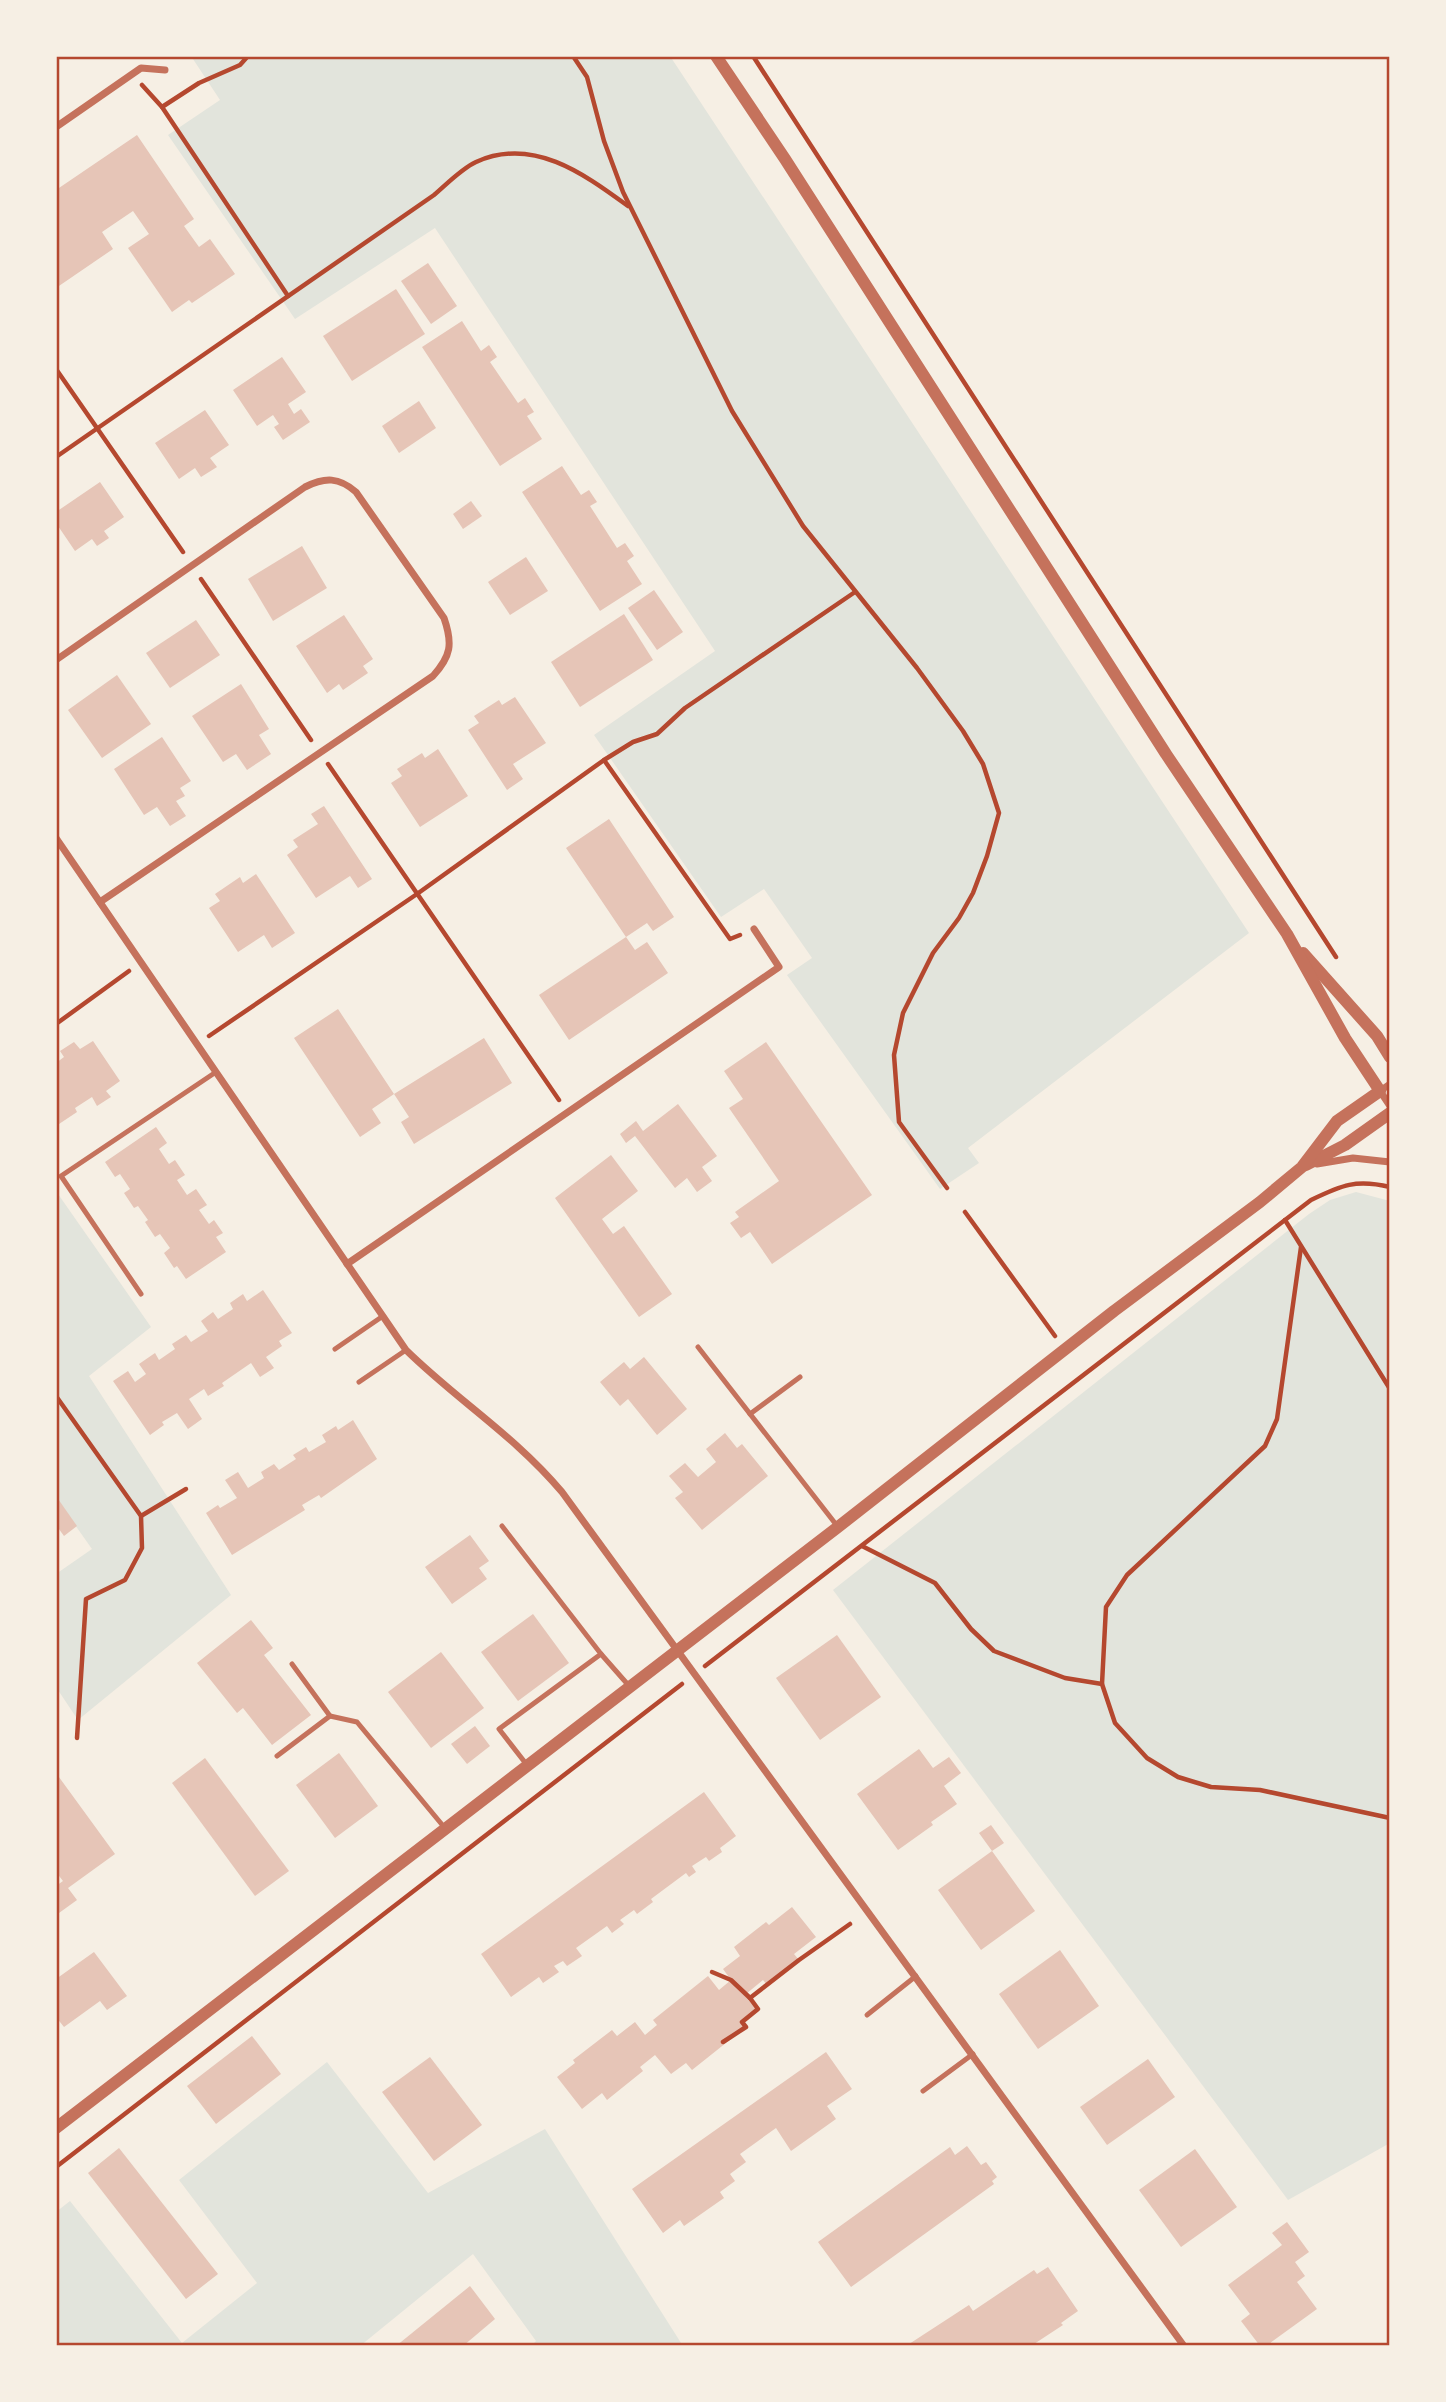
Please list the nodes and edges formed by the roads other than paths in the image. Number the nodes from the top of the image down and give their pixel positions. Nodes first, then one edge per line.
1 (716, 56) edge
2 (165, 70) dead end
3 (56, 127) edge
4 (56, 660) edge
5 (56, 838) edge
6 (100, 902) junction
7 (754, 929) road end
8 (1287, 934) junction
9 (1377, 1036) junction
10 (1390, 1041) edge
11 (1390, 1058) edge
12 (216, 1072) junction
13 (1385, 1088) edge
14 (1390, 1106) edge
15 (1390, 1113) edge
16 (1390, 1162) edge
17 (1303, 1167) junction
18 (59, 1177) edge
19 (347, 1264) junction
20 (141, 1294) dead end
21 (383, 1316) junction
22 (698, 1347) dead end
23 (335, 1349) dead end
24 (406, 1350) junction
25 (800, 1377) dead end
26 (359, 1382) dead end
27 (751, 1414) junction
28 (502, 1526) dead end
29 (838, 1527) junction
30 (675, 1651) junction
31 (601, 1654) junction
32 (292, 1664) dead end
33 (630, 1687) junction
34 (330, 1716) junction
35 (276, 1756) dead end
36 (527, 1765) junction
37 (446, 1829) junction
38 (916, 1976) junction
39 (867, 2015) dead end
40 (973, 2054) junction
41 (923, 2091) dead end
42 (56, 2128) edge
43 (1184, 2346) edge

1 - 8 street
2 - 3 street
4 - 6 street
5 - 6 street
6 - 12 street
7 - 19 street
8 - 9 street
8 - 13 street
9 - 10 street
9 - 11 street
12 - 18 lane
12 - 19 street
13 - 14 street
13 - 17 street
15 - 17 street
16 - 17 street
17 - 29 street
18 - 20 lane
19 - 21 street
21 - 23 lane
21 - 24 street
22 - 27 lane
24 - 26 lane
24 - 30 street
25 - 27 lane
27 - 29 lane
28 - 31 lane
29 - 30 street
30 - 33 street
30 - 38 street
31 - 33 lane
31 - 36 lane
32 - 34 lane
33 - 36 street
34 - 35 lane
34 - 37 lane
36 - 37 street
37 - 42 street
38 - 39 lane
38 - 40 street
40 - 41 lane
40 - 43 street

